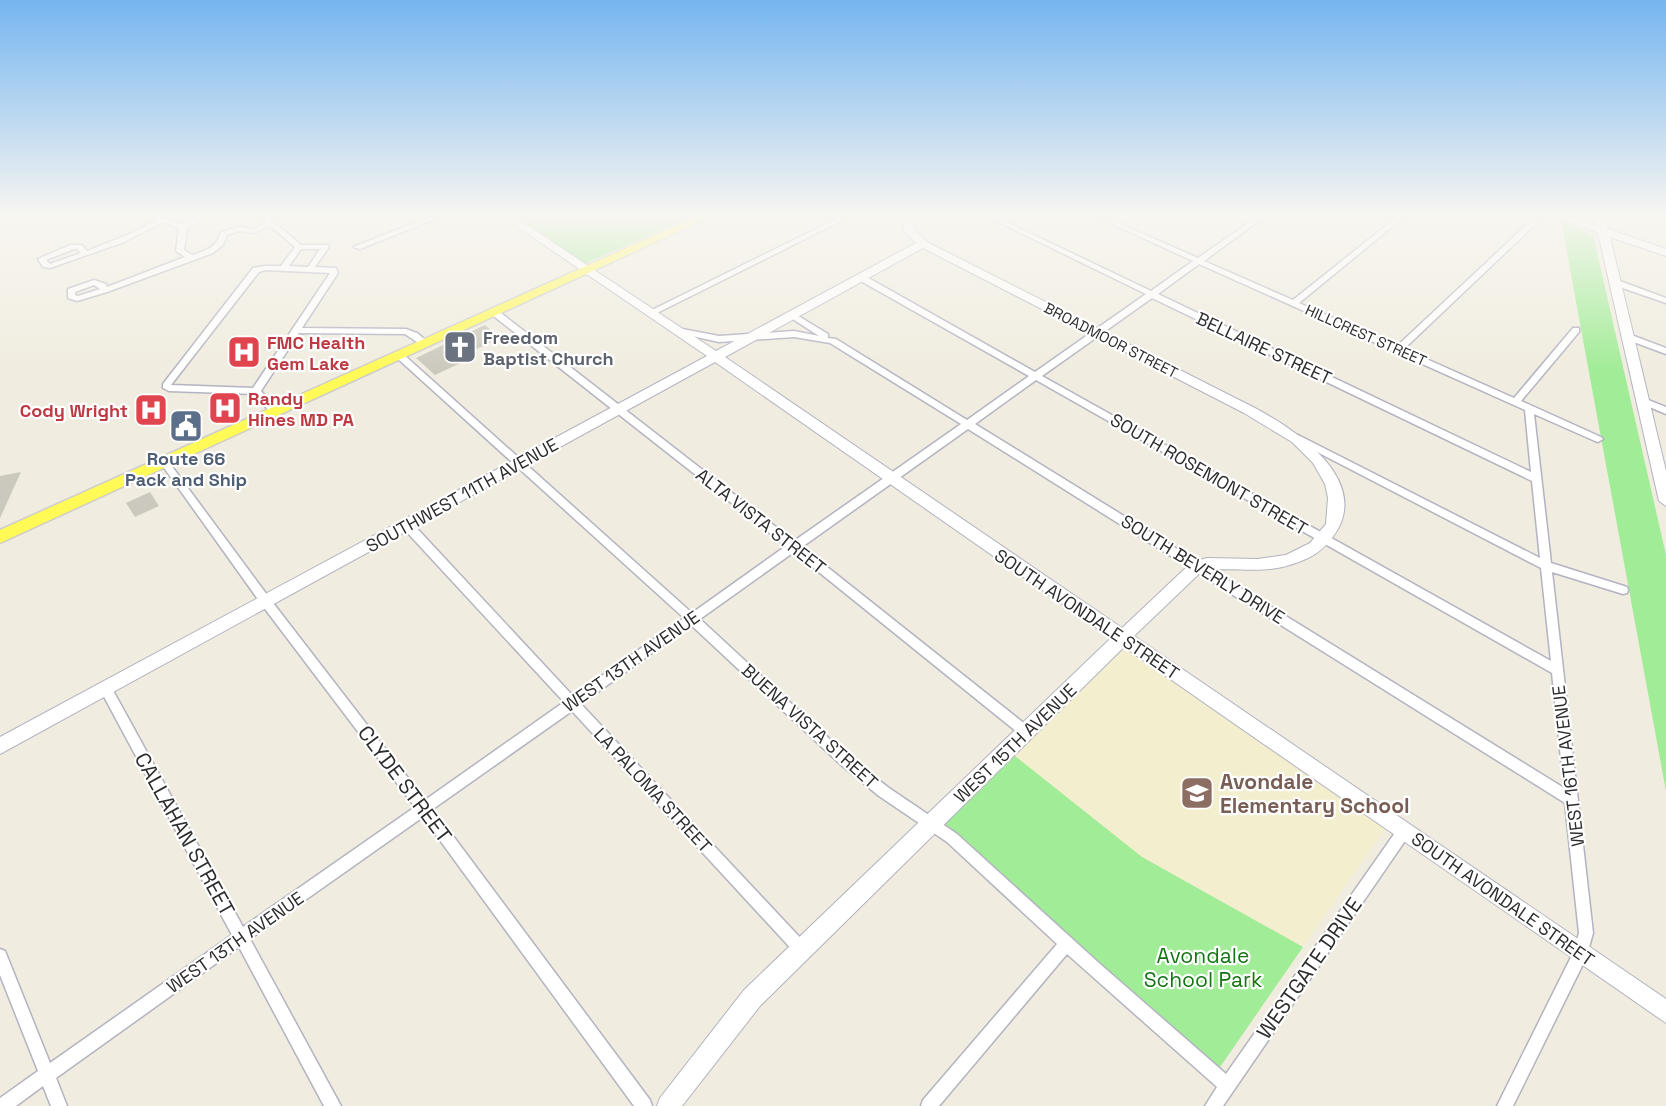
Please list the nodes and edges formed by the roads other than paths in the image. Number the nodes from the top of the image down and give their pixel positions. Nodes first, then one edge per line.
1 (160, 269) edge
2 (261, 269) edge
3 (324, 269) edge
4 (590, 269) edge
5 (740, 269) edge
6 (879, 269) edge
7 (971, 269) edge
8 (1099, 269) edge
9 (1187, 269) edge
10 (1215, 269) edge
11 (1337, 269) edge
12 (1484, 269) edge
13 (1611, 269) edge
14 (587, 270) junction
15 (862, 278) junction
16 (1614, 282) junction
17 (104, 290) dead end
18 (1152, 294) junction
19 (1666, 301) edge
20 (1294, 303) junction
21 (494, 312) junction
22 (652, 312) junction
23 (792, 316) junction
24 (296, 330) junction
25 (677, 330) junction
26 (1576, 330) dead end
27 (1097, 333) junction
28 (1626, 336) junction
29 (751, 338) junction
30 (833, 341) junction
31 (426, 344) junction
32 (1398, 350) junction
33 (1666, 351) edge
34 (400, 356) junction
35 (717, 357) junction
36 (1036, 376) junction
37 (256, 391) junction
38 (1643, 401) junction
39 (1515, 402) junction
40 (1528, 408) junction
41 (620, 409) junction
42 (1666, 411) edge
43 (275, 412) junction
44 (968, 424) junction
45 (1284, 431) junction
46 (1598, 439) dead end
47 (165, 463) junction
48 (520, 463) junction
49 (1663, 475) edge
50 (891, 479) junction
51 (1537, 479) junction
52 (1666, 501) edge
53 (407, 525) junction
54 (0, 537) edge
55 (1323, 539) junction
56 (793, 546) junction
57 (1197, 566) junction
58 (1547, 566) junction
59 (1623, 590) dead end
60 (266, 602) junction
61 (691, 618) junction
62 (1123, 638) junction
63 (1557, 670) junction
64 (106, 689) junction
65 (572, 703) junction
66 (1026, 732) junction
67 (0, 746) edge
68 (1572, 800) junction
69 (424, 808) junction
70 (931, 824) junction
71 (1404, 831) junction
72 (241, 937) junction
73 (1067, 943) junction
74 (801, 949) junction
75 (1581, 953) junction
76 (0, 956) edge
77 (1666, 1012) edge
78 (47, 1075) junction
79 (1227, 1085) junction
80 (2, 1106) edge
81 (59, 1106) edge
82 (333, 1106) edge
83 (644, 1106) edge
84 (668, 1106) edge
85 (929, 1106) edge
86 (1213, 1106) edge
87 (1505, 1106) edge

1 - 17 street
2 - 37 street
3 - 24 street
4 - 14 main road
5 - 22 street
6 - 15 street, SOUTHWEST 11TH AVENUE
7 - 27 street, BROADMOOR STREET
8 - 18 street, BELLAIRE STREET
9 - 18 street, WEST 13TH AVENUE
10 - 20 street, HILLCREST STREET
11 - 20 street
12 - 32 street
13 - 16 street
14 - 21 main road
14 - 22 street, SOUTH AVONDALE STREET
15 - 23 street, SOUTHWEST 11TH AVENUE
15 - 36 street, SOUTH ROSEMONT STREET
16 - 19 street
16 - 28 street
18 - 27 street, WEST 13TH AVENUE
18 - 51 street, BELLAIRE STREET
20 - 32 street, HILLCREST STREET
21 - 31 main road
21 - 41 street, ALTA VISTA STREET
22 - 25 street, SOUTH AVONDALE STREET
23 - 29 street, SOUTHWEST 11TH AVENUE
23 - 30 street, SOUTH BEVERLY DRIVE
24 - 31 street
24 - 37 street
25 - 29 street, SOUTH BEVERLY DRIVE
25 - 35 street, SOUTH AVONDALE STREET
26 - 39 street
27 - 36 street, WEST 13TH AVENUE
27 - 45 street, BROADMOOR STREET
28 - 33 street
28 - 38 street
29 - 30 street, SOUTH BEVERLY DRIVE
29 - 35 street, SOUTHWEST 11TH AVENUE
30 - 44 street, SOUTH BEVERLY DRIVE
31 - 34 main road
32 - 39 street, HILLCREST STREET
34 - 43 main road
34 - 48 street, BUENA VISTA STREET
35 - 41 street, SOUTHWEST 11TH AVENUE
35 - 50 street, SOUTH AVONDALE STREET
36 - 44 street, WEST 13TH AVENUE
36 - 55 street, SOUTH ROSEMONT STREET
37 - 43 street
38 - 42 street
38 - 49 street
39 - 40 street, HILLCREST STREET
40 - 46 street, HILLCREST STREET
40 - 51 street, WEST 16TH AVENUE
41 - 48 street, SOUTHWEST 11TH AVENUE
41 - 56 street, ALTA VISTA STREET
43 - 47 main road
44 - 50 street, WEST 13TH AVENUE
44 - 57 street, SOUTH BEVERLY DRIVE
45 - 55 street, BROADMOOR STREET
45 - 58 street, BROADMOOR STREET
47 - 54 main road
47 - 60 street, CLYDE STREET
48 - 53 street, SOUTHWEST 11TH AVENUE
48 - 61 street, BUENA VISTA STREET
49 - 52 street
50 - 56 street, WEST 13TH AVENUE
50 - 62 street, SOUTH AVONDALE STREET
51 - 58 street, WEST 16TH AVENUE
53 - 60 street, SOUTHWEST 11TH AVENUE
53 - 65 street, LA PALOMA STREET
55 - 57 street
55 - 63 street, SOUTH ROSEMONT STREET
56 - 61 street, WEST 13TH AVENUE
56 - 66 street, ALTA VISTA STREET
57 - 62 street, WEST 15TH AVENUE
57 - 68 street, SOUTH BEVERLY DRIVE
58 - 59 street, BROADMOOR STREET
58 - 63 street, WEST 16TH AVENUE
60 - 64 street, SOUTHWEST 11TH AVENUE
60 - 69 street, CLYDE STREET
61 - 65 street, WEST 13TH AVENUE
61 - 70 street, BUENA VISTA STREET
62 - 66 street, WEST 15TH AVENUE
62 - 71 street, SOUTH AVONDALE STREET
63 - 68 street, WEST 16TH AVENUE
64 - 67 street, SOUTHWEST 11TH AVENUE
64 - 72 street, CALLAHAN STREET
65 - 69 street, WEST 13TH AVENUE
65 - 74 street, LA PALOMA STREET
66 - 70 street, WEST 15TH AVENUE
68 - 75 street, WEST 16TH AVENUE
69 - 72 street, WEST 13TH AVENUE
69 - 83 street, CLYDE STREET
70 - 73 street, BUENA VISTA STREET
70 - 74 street, WEST 15TH AVENUE
71 - 75 street, SOUTH AVONDALE STREET
71 - 79 street, WESTGATE DRIVE
72 - 78 street, WEST 13TH AVENUE
72 - 82 street, CALLAHAN STREET
73 - 79 street, BUENA VISTA STREET
73 - 85 street
74 - 84 street, WEST 15TH AVENUE
75 - 77 street, SOUTH AVONDALE STREET
75 - 87 street, WEST 16TH AVENUE
76 - 78 street
78 - 80 street, WEST 13TH AVENUE
78 - 81 street
79 - 86 street, WESTGATE DRIVE

